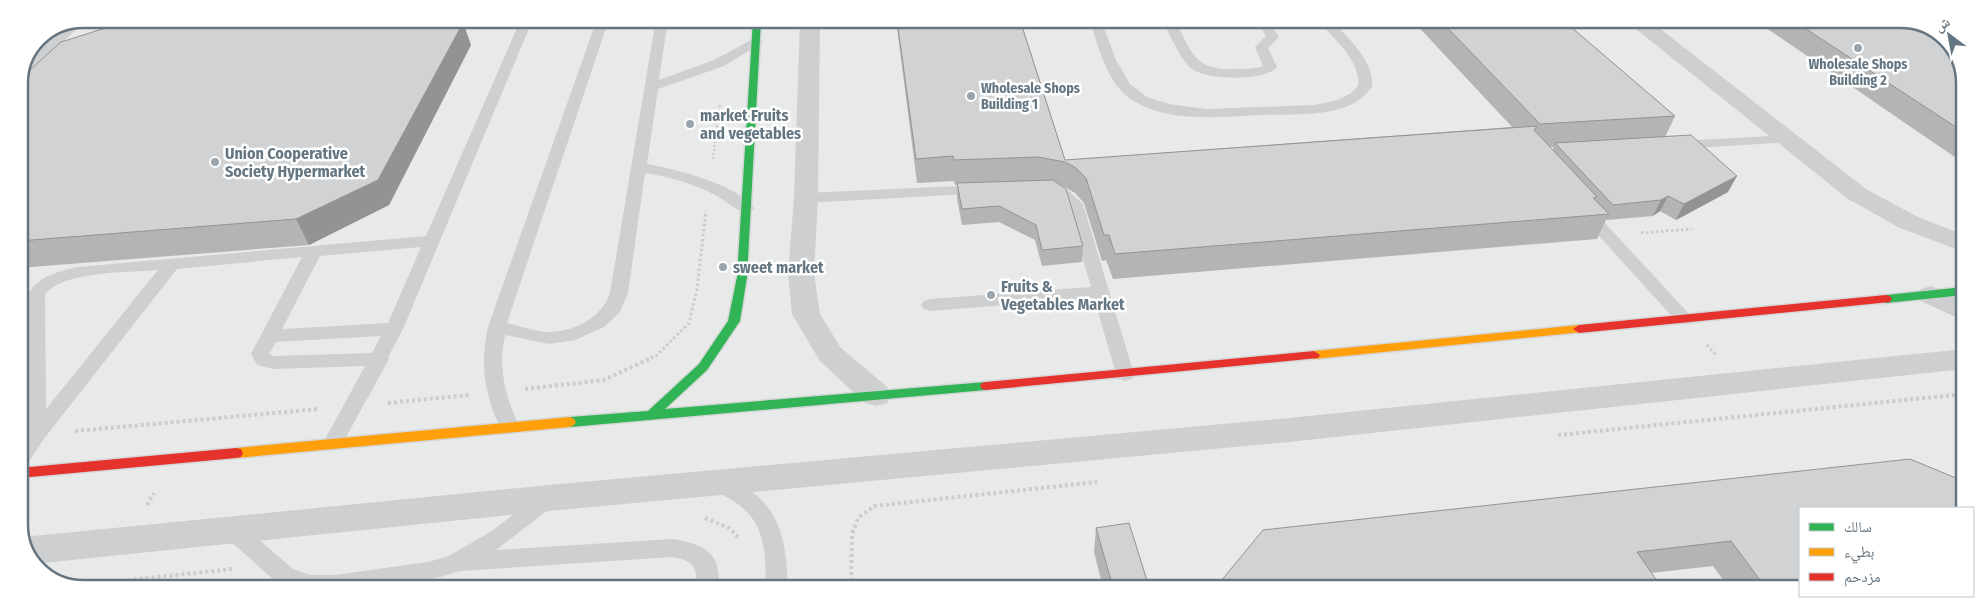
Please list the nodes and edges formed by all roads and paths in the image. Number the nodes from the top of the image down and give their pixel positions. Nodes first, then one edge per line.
1 (524, 27) edge
2 (600, 27) edge
3 (661, 27) edge
4 (757, 27) edge
5 (810, 27) edge
6 (1099, 27) edge
7 (1172, 27) edge
8 (1267, 27) edge
9 (1331, 27) edge
10 (1646, 27) edge
11 (66, 31) edge
12 (757, 42) junction
13 (31, 64) edge
14 (651, 87) junction
15 (1788, 139) junction
16 (1660, 146) edge
17 (638, 167) junction
18 (1027, 188) edge
19 (998, 190) edge
20 (806, 198) junction
21 (1577, 202) edge
22 (746, 208) junction
23 (1692, 228) dead end
24 (1608, 236) junction
25 (431, 241) junction
26 (1956, 241) edge
27 (314, 250) junction
28 (172, 264) junction
29 (1102, 292) junction
30 (1956, 292) edge
31 (1931, 295) junction
32 (930, 305) dead end
33 (1956, 308) edge
34 (1686, 320) junction
35 (497, 328) junction
36 (394, 329) junction
37 (269, 336) junction
38 (1956, 355) edge
39 (380, 359) junction
40 (1125, 374) junction
41 (1740, 382) junction
42 (876, 395) junction
43 (1956, 395) edge
44 (652, 414) junction
45 (510, 427) junction
46 (36, 435) junction
47 (1551, 436) dead end
48 (333, 443) junction
49 (28, 447) edge
50 (28, 472) edge
51 (1099, 482) dead end
52 (717, 483) junction
53 (549, 498) junction
54 (234, 531) junction
55 (35, 551) edge
56 (456, 563) junction
57 (426, 579) edge
58 (296, 580) edge
59 (411, 580) edge
60 (708, 580) edge
61 (776, 580) edge
62 (851, 580) edge

1 - 25 lane
2 - 35 lane
3 - 14 lane
4 - 12 street
5 - 20 street
6 - 9 lane
7 - 8 lane
10 - 15 street
11 - 13 lane
12 - 14 lane
12 - 22 street
14 - 17 lane
15 - 16 lane
15 - 26 street
17 - 22 lane
17 - 35 lane
18 - 29 lane
19 - 20 lane
20 - 42 street
21 - 24 lane
22 - 44 street
23 - 24 path
24 - 34 lane
25 - 27 lane
25 - 36 lane
27 - 28 lane
27 - 37 lane
28 - 46 lane
28 - 46 lane
29 - 32 lane
29 - 40 lane
30 - 31 street
31 - 33 street
31 - 34 street
34 - 40 street
34 - 41 path
35 - 45 lane
36 - 37 lane
36 - 39 lane
37 - 39 lane
38 - 41 street
39 - 48 lane
40 - 42 street
41 - 52 street
42 - 44 street
43 - 47 path
44 - 45 street
45 - 48 street
46 - 49 lane
48 - 50 street
51 - 62 path
52 - 53 street
52 - 61 lane
53 - 54 street
53 - 56 lane
54 - 55 street
54 - 58 lane
56 - 57 lane
56 - 60 lane
57 - 59 lane

